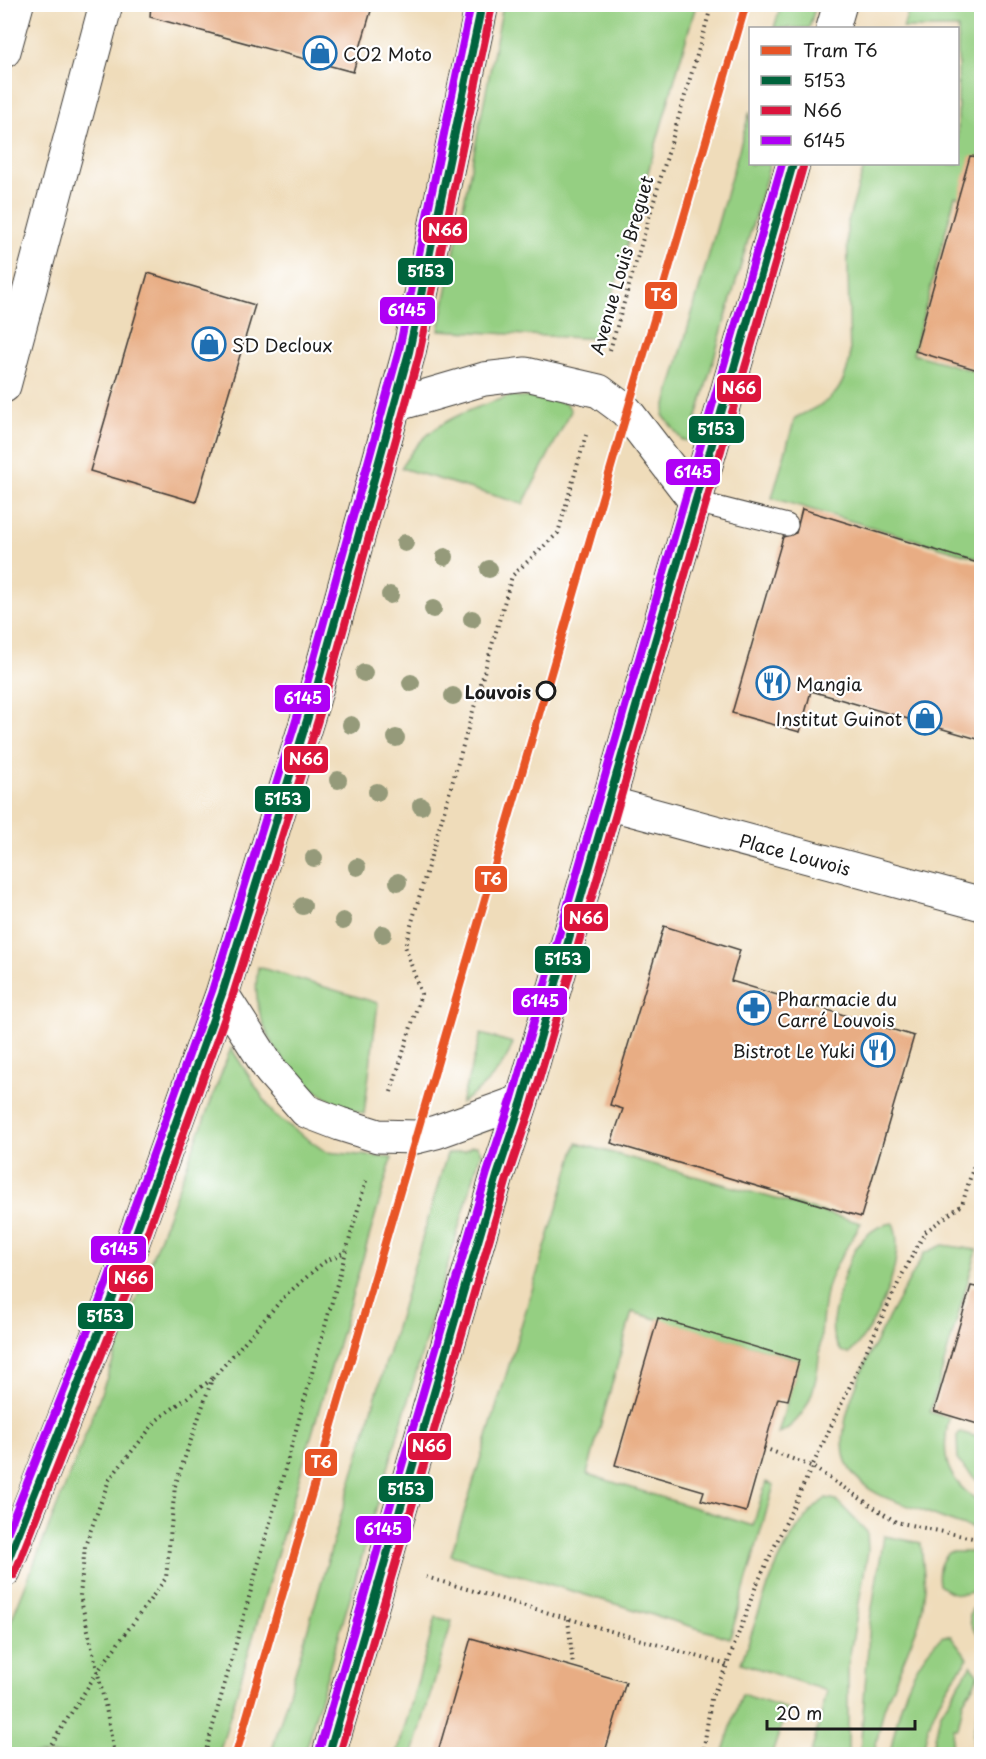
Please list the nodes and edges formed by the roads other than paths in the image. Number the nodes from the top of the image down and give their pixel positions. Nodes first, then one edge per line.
1 (17, 4) edge
2 (106, 4) edge
3 (482, 4) edge
4 (840, 4) edge
5 (832, 27) edge
6 (4, 51) edge
7 (793, 165) edge
8 (4, 386) edge
9 (395, 405) junction
10 (696, 502) junction
11 (787, 525) dead end
12 (608, 803) junction
13 (981, 904) edge
14 (222, 994) junction
15 (522, 1101) junction
16 (4, 1570) edge
17 (329, 1755) edge

1 - 6 main road
2 - 8 main road
3 - 9 main road
4 - 5 main road
7 - 10 main road
9 - 10 main road
9 - 14 main road
10 - 11 lane
10 - 12 main road
12 - 13 main road, Place Louvois
12 - 15 main road
14 - 15 main road
14 - 16 main road
15 - 17 main road

